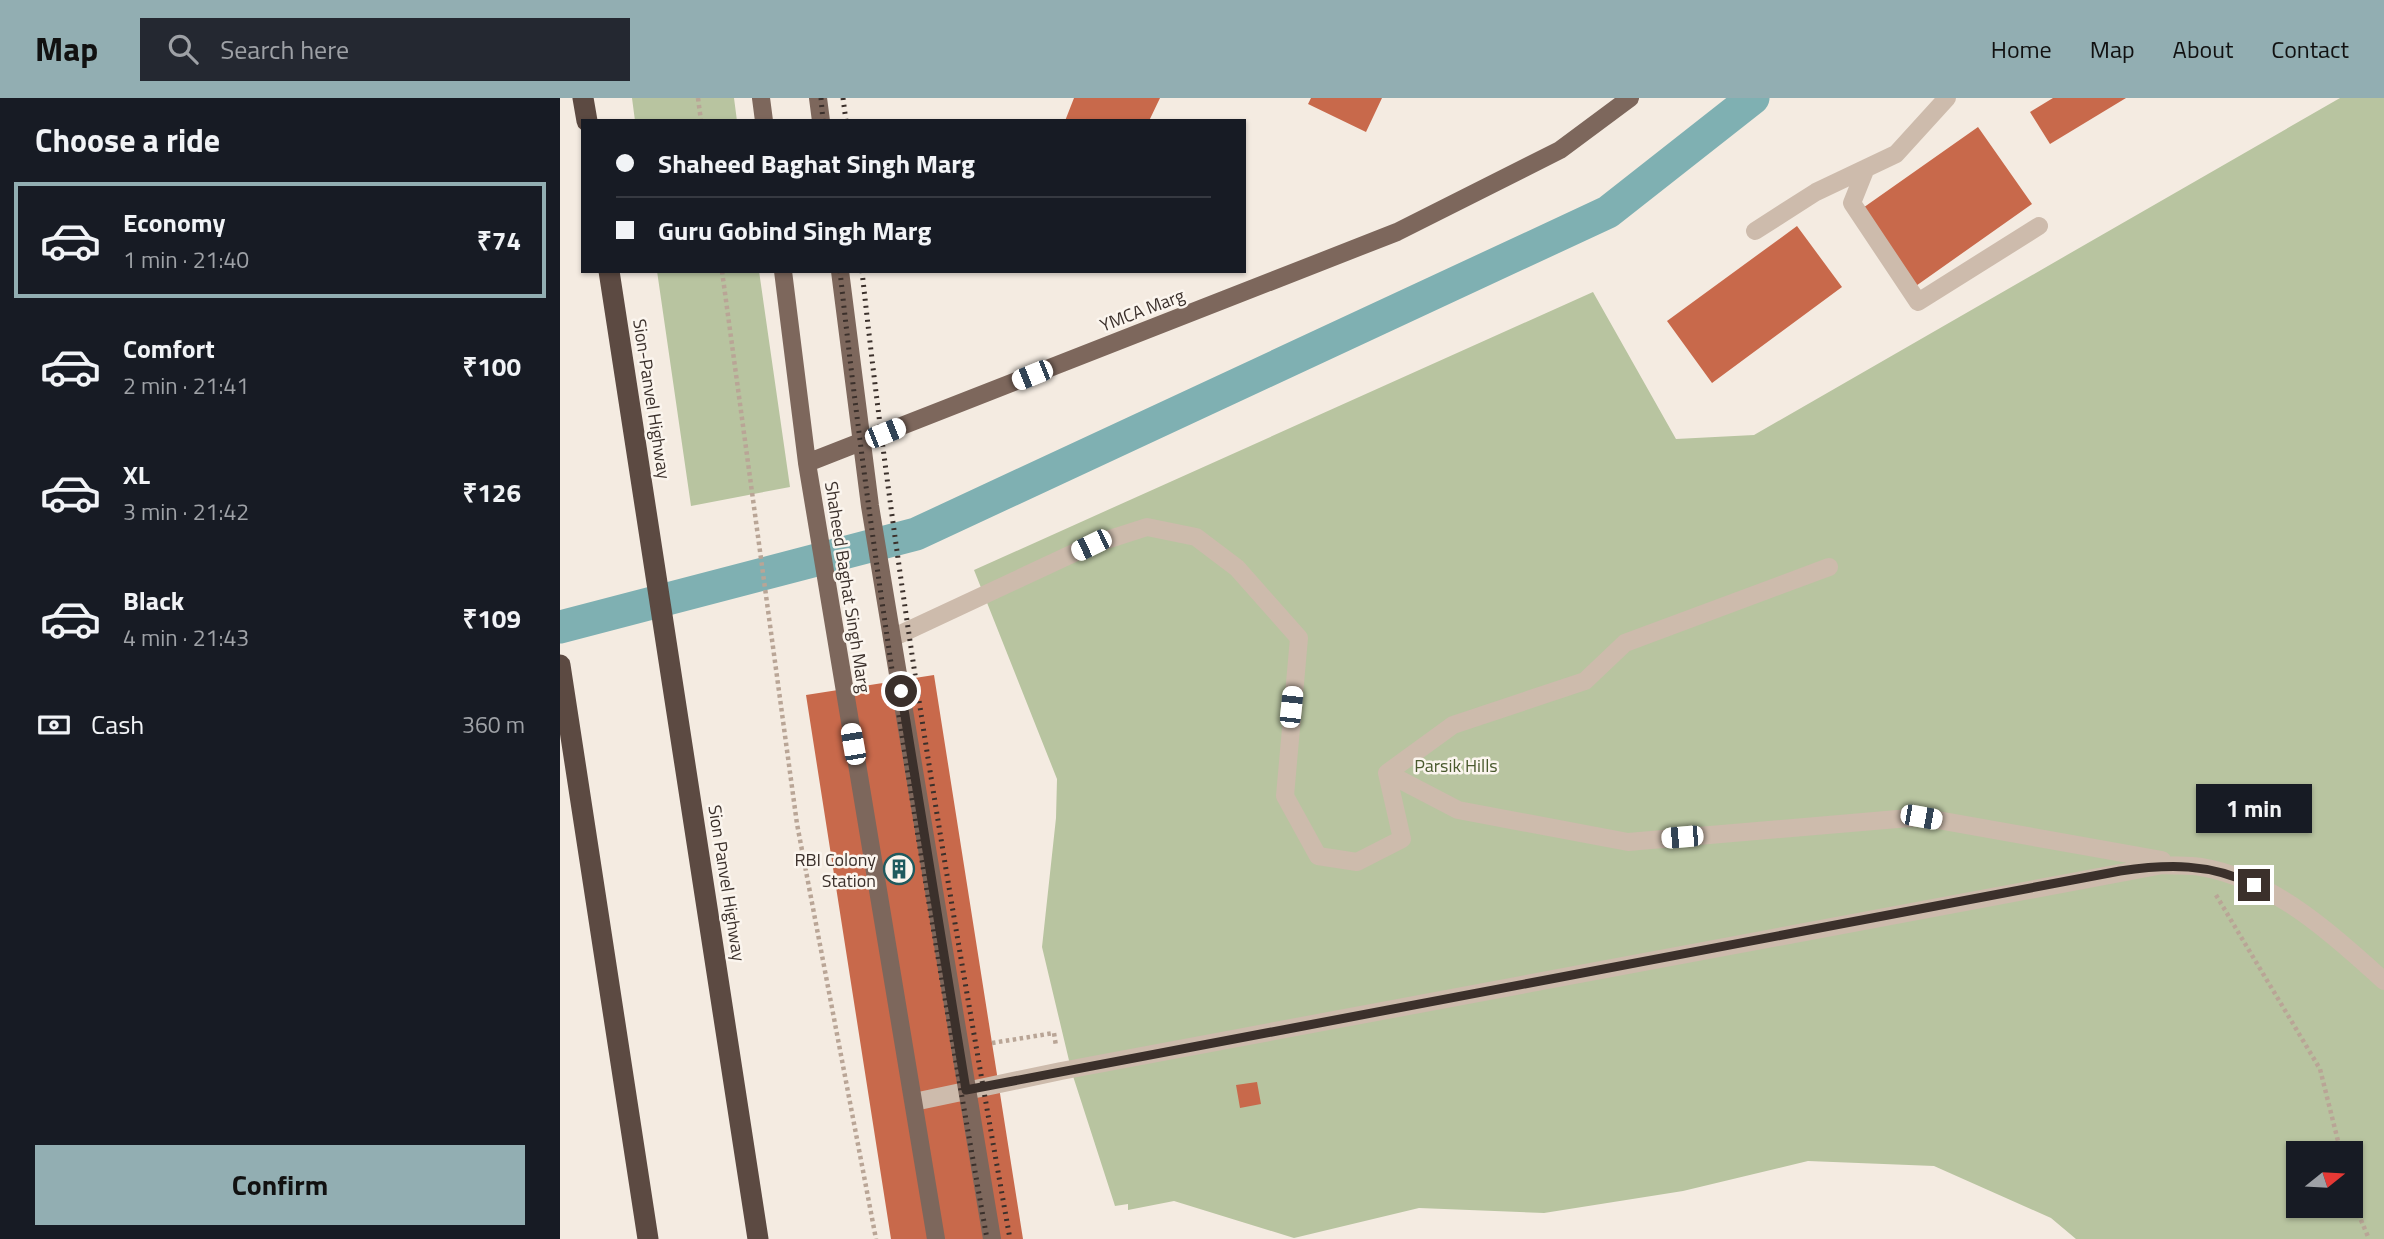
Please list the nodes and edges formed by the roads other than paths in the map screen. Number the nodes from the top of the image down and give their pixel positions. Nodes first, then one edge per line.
1 (583, 98) edge
2 (761, 98) edge
3 (818, 98) edge
4 (1630, 98) edge
5 (1947, 98) edge
6 (587, 119) edge
7 (764, 119) edge
8 (821, 119) edge
9 (1867, 168) junction
10 (2039, 226) dead end
11 (1755, 231) dead end
12 (609, 273) edge
13 (783, 273) edge
14 (841, 273) edge
15 (862, 442) junction
16 (807, 463) junction
17 (649, 533) joint
18 (1829, 567) dead end
19 (891, 630) junction
20 (560, 665) edge
21 (1387, 773) junction
22 (2200, 867) junction
23 (2384, 981) edge
24 (966, 1090) junction
25 (914, 1102) junction
26 (648, 1239) edge
27 (758, 1239) edge
28 (936, 1239) edge
29 (992, 1239) edge

1 - 6 highway
2 - 7 main road
3 - 8 main road
4 - 15 main road, YMCA Marg
5 - 9 street
9 - 10 street
9 - 11 street
12 - 17 highway, Sion-Panvel Highway
13 - 16 main road, Shaheed Baghat Singh Marg
14 - 15 main road, Shaheed Baghat Singh Marg
15 - 16 main road, YMCA Marg
15 - 19 main road, Shaheed Baghat Singh Marg
16 - 25 main road, Shaheed Baghat Singh Marg
17 - 27 highway, Sion Panvel Highway
18 - 21 street
19 - 21 street
19 - 24 main road, Shaheed Baghat Singh Marg
20 - 26 highway
21 - 22 street
22 - 23 street
22 - 24 street
24 - 25 street
24 - 29 main road, Shaheed Baghat Singh Marg
25 - 28 main road, Shaheed Baghat Singh Marg

